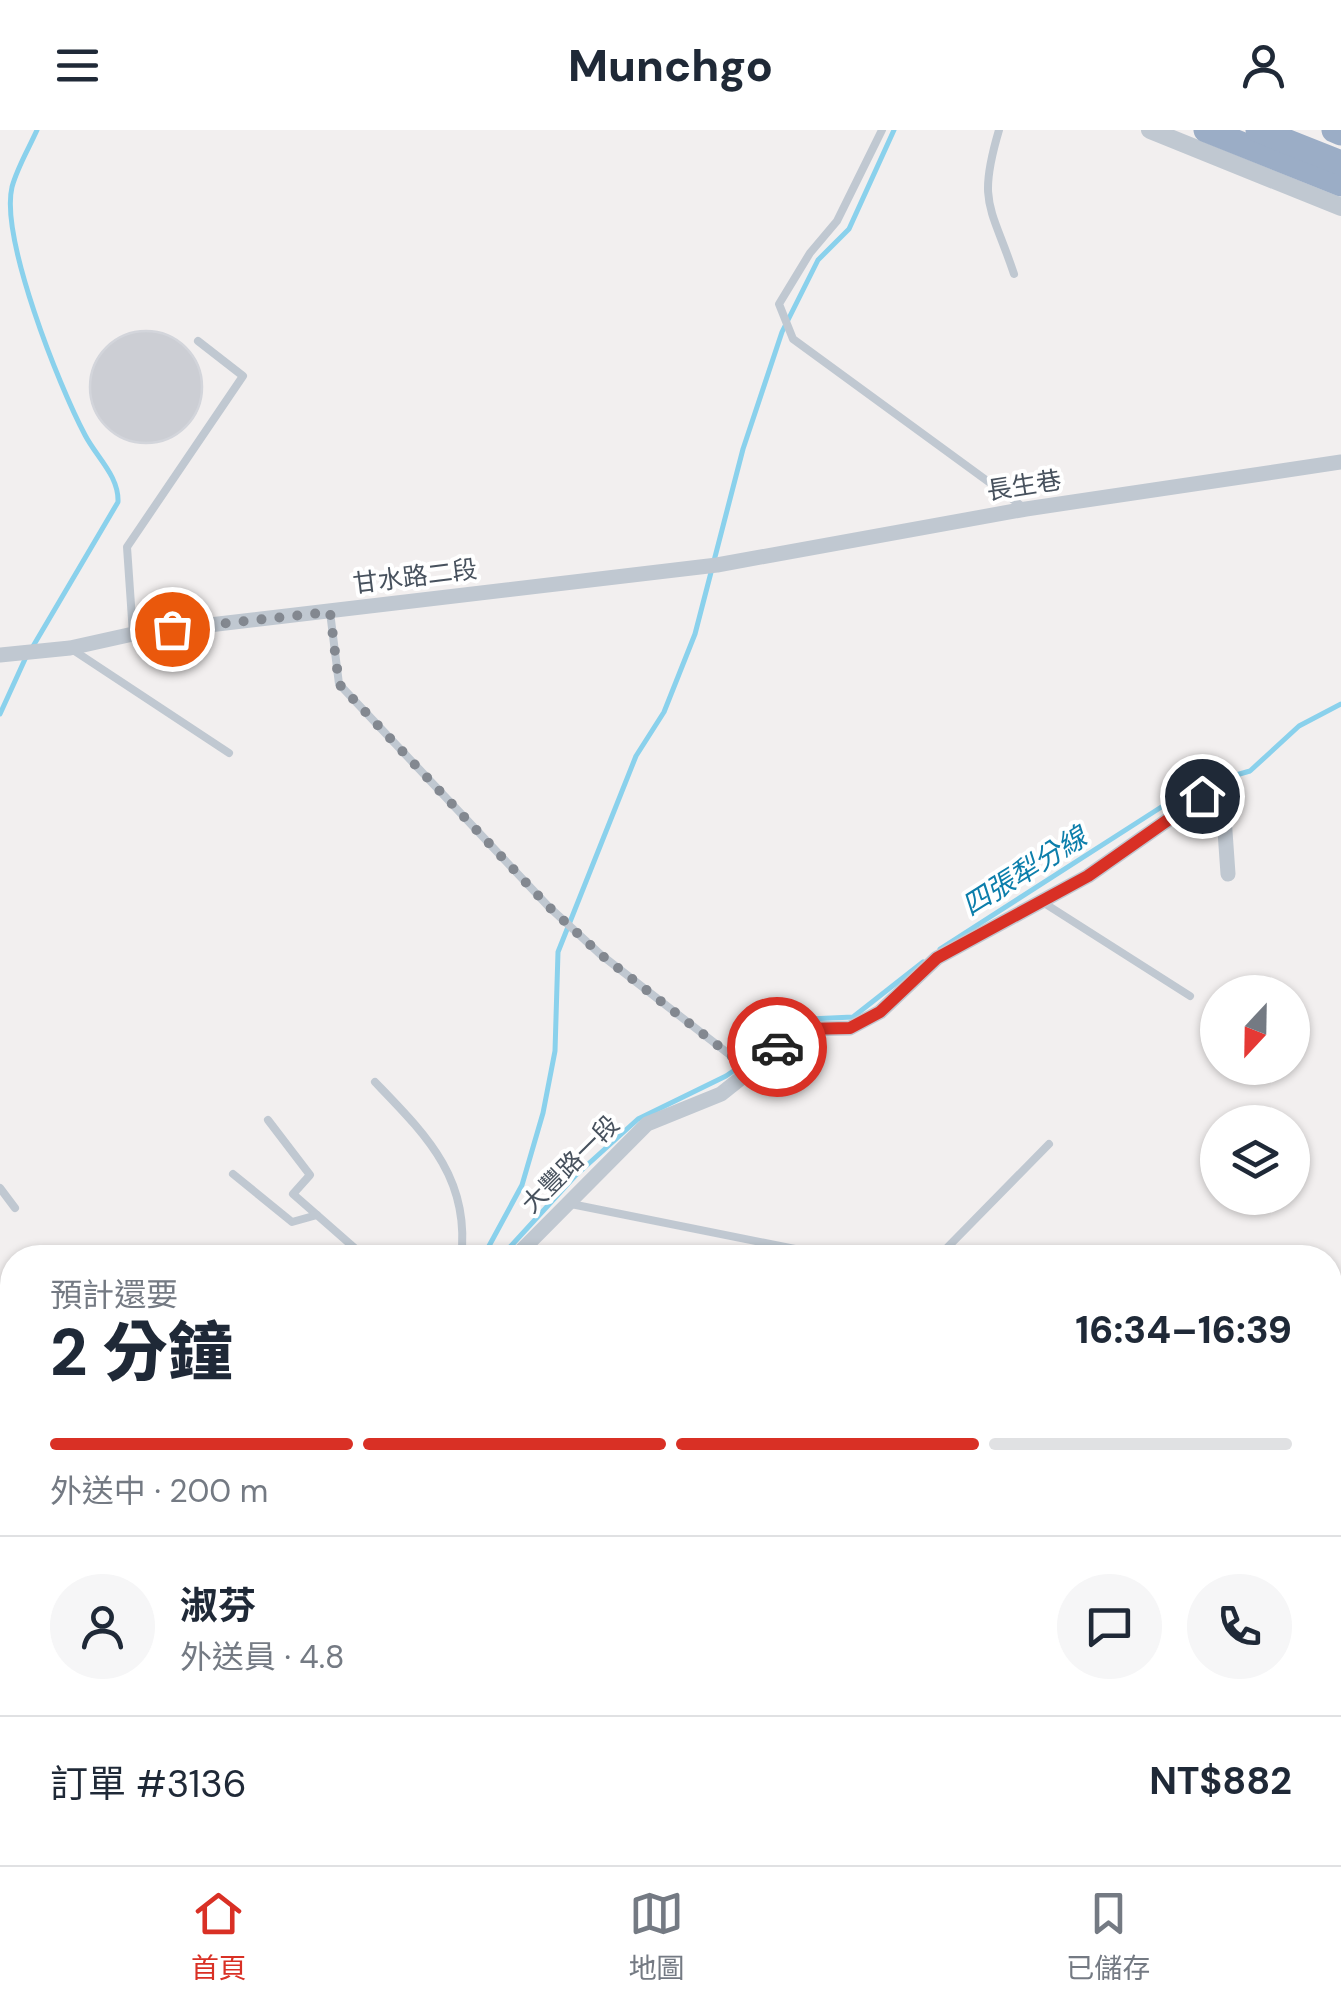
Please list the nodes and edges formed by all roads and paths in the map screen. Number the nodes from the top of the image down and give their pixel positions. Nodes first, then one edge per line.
1 (882, 130) edge
2 (1000, 130) edge
3 (1150, 130) edge
4 (1206, 130) edge
5 (1258, 130) edge
6 (1334, 130) edge
7 (1341, 133) edge
8 (1341, 163) edge
9 (1341, 184) edge
10 (1341, 207) edge
11 (1014, 274) dead end
12 (198, 341) dead end
13 (1341, 462) edge
14 (1026, 509) junction
15 (717, 566) joint
16 (330, 612) junction
17 (133, 634) junction
18 (70, 648) junction
19 (0, 655) edge
20 (229, 754) dead end
21 (1228, 874) dead end
22 (1040, 900) junction
23 (1190, 996) dead end
24 (752, 1072) junction
25 (375, 1082) dead end
26 (268, 1120) dead end
27 (1049, 1144) dead end
28 (233, 1174) dead end
29 (0, 1188) edge
30 (565, 1202) junction
31 (15, 1208) dead end
32 (317, 1215) junction
33 (351, 1245) edge
34 (460, 1245) edge
35 (526, 1245) edge
36 (753, 1245) edge
37 (951, 1245) edge

1 - 14 lane
2 - 11 lane
3 - 10 street
4 - 9 highway
5 - 8 highway
6 - 7 highway
12 - 17 lane
13 - 14 street, 長生巷
14 - 15 street, 長生巷
15 - 16 street, 甘水路二段
16 - 17 street, 甘水路二段
16 - 24 lane
17 - 18 street, 甘水路二段
18 - 19 street, 甘水路二段
18 - 20 lane
21 - 22 street, 大豐路一段
22 - 23 lane
22 - 24 street, 大豐路一段
24 - 30 street, 大豐路一段
25 - 34 lane
26 - 32 lane
27 - 37 lane
28 - 32 lane
29 - 31 lane
30 - 35 street, 大豐路一段
30 - 36 lane
32 - 33 lane

